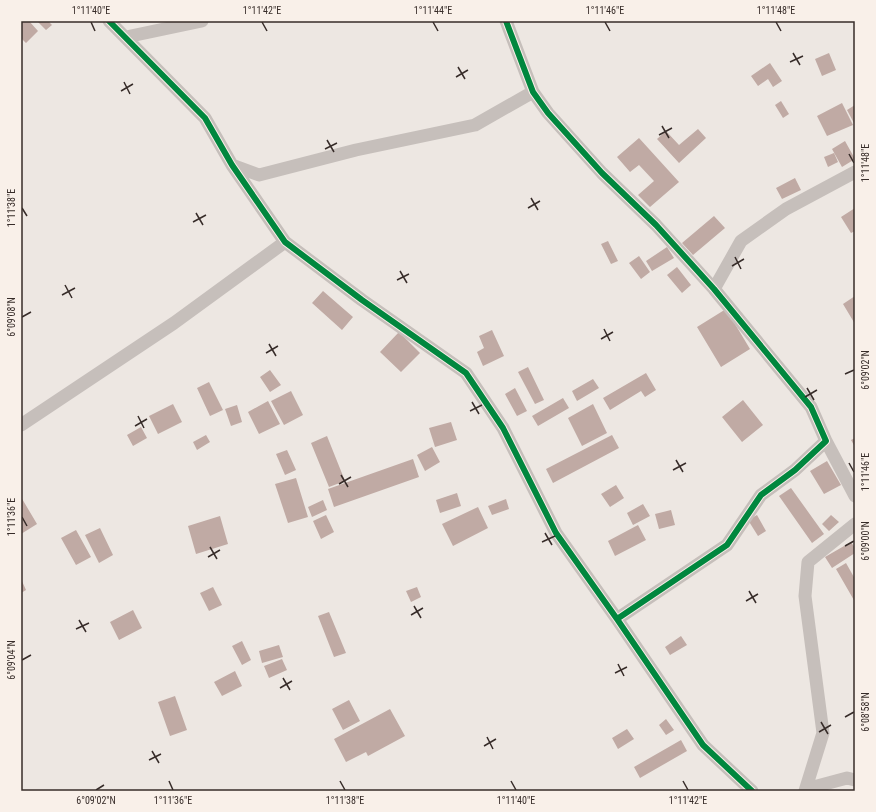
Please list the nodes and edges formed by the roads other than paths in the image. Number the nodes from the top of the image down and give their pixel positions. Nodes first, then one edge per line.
1 (109, 21) edge
2 (202, 21) edge
3 (506, 21) edge
4 (126, 38) junction
5 (533, 92) junction
6 (232, 165) junction
7 (855, 172) edge
8 (286, 242) junction
9 (714, 289) junction
10 (21, 425) edge
11 (826, 441) junction
12 (855, 496) edge
13 (855, 524) edge
14 (617, 618) junction
15 (855, 780) edge
16 (805, 790) edge
17 (752, 791) edge

1 - 4 street
2 - 4 street
3 - 5 street
4 - 6 street
5 - 6 street
5 - 9 street
6 - 8 street
7 - 9 street
8 - 10 street
8 - 14 street
9 - 11 street
11 - 12 street
11 - 14 street
13 - 16 street
14 - 17 street
15 - 16 street

